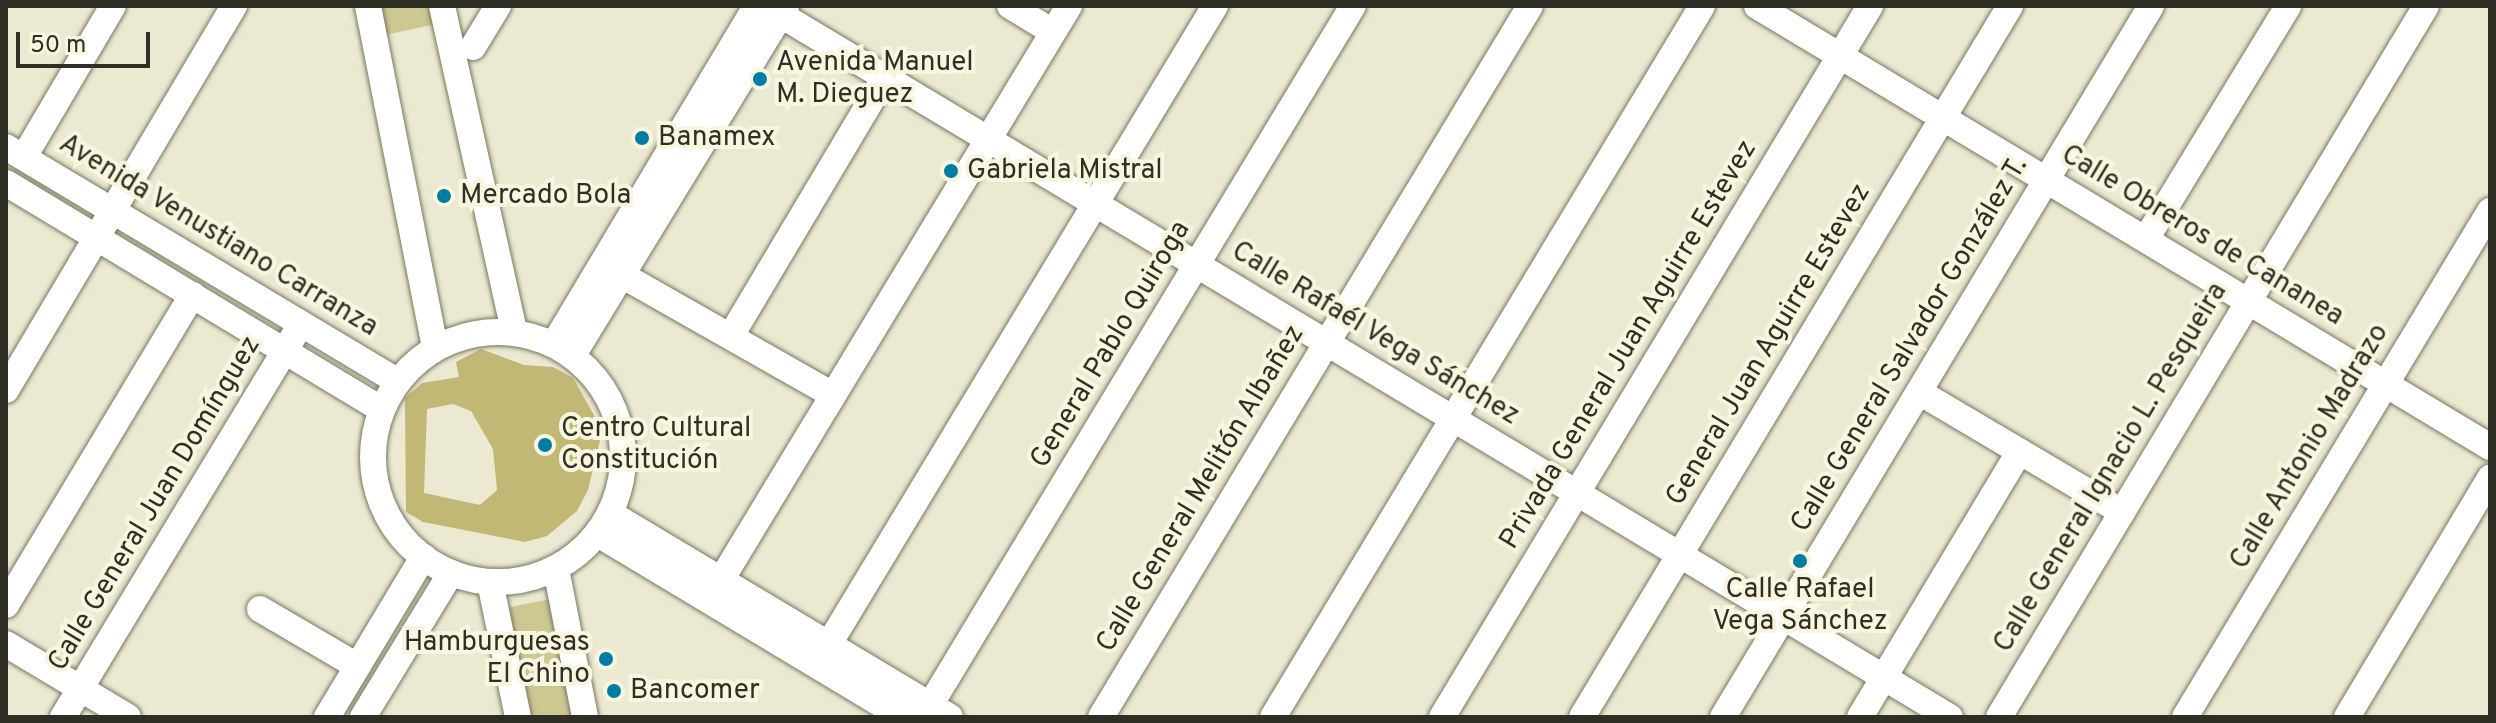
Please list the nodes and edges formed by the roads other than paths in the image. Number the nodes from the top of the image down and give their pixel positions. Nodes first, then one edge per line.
1 (113, 6) edge
2 (234, 6) edge
3 (368, 6) edge
4 (442, 6) edge
5 (498, 6) edge
6 (1010, 6) edge
7 (1069, 6) edge
8 (1215, 6) edge
9 (1353, 6) edge
10 (1530, 6) edge
11 (1702, 6) edge
12 (1757, 6) edge
13 (1870, 6) edge
14 (2010, 6) edge
15 (2151, 6) edge
16 (2288, 6) edge
17 (2426, 6) edge
18 (772, 8) edge
19 (1053, 32) junction
20 (473, 47) dead end
21 (1840, 56) junction
22 (885, 77) junction
23 (1943, 117) junction
24 (988, 139) junction
25 (15, 152) edge
26 (2047, 180) junction
27 (7, 185) edge
28 (1095, 204) junction
29 (111, 210) junction
30 (2490, 211) edge
31 (96, 237) junction
32 (2146, 239) junction
33 (1197, 265) junction
34 (620, 274) junction
35 (192, 295) junction
36 (2249, 301) junction
37 (301, 324) junction
38 (514, 332) junction
39 (732, 334) junction
40 (1327, 342) junction
41 (435, 348) junction
42 (564, 349) junction
43 (285, 351) junction
44 (397, 381) junction
45 (2385, 383) junction
46 (6, 390) edge
47 (1919, 392) junction
48 (833, 395) junction
49 (381, 409) junction
50 (1453, 419) junction
51 (2490, 447) edge
52 (2020, 451) junction
53 (2490, 478) edge
54 (1577, 493) junction
55 (2122, 512) junction
56 (604, 524) junction
57 (1680, 555) junction
58 (423, 557) junction
59 (556, 569) junction
60 (451, 573) junction
61 (490, 582) junction
62 (716, 590) junction
63 (6, 605) edge
64 (260, 609) dead end
65 (1784, 617) junction
66 (6, 644) edge
67 (829, 644) junction
68 (357, 666) junction
69 (1884, 677) junction
70 (81, 689) junction
71 (935, 713) edge
72 (63, 717) edge
73 (128, 717) edge
74 (327, 717) edge
75 (363, 717) edge
76 (518, 717) edge
77 (585, 717) edge
78 (903, 717) edge
79 (1101, 717) edge
80 (1273, 717) edge
81 (1442, 717) edge
82 (1582, 717) edge
83 (1723, 717) edge
84 (1860, 717) edge
85 (1950, 717) edge
86 (1999, 717) edge
87 (2185, 717) edge
88 (2347, 717) edge

1 - 25 street
2 - 29 street
3 - 41 street
4 - 38 street
5 - 20 street
6 - 19 street
7 - 19 street
8 - 28 street
9 - 33 street, General Pablo Quiroga
10 - 40 street, Calle General Melitón Albañez
11 - 50 street
12 - 21 street, Calle Obreros de Cananea
13 - 21 street, Privada General Juan Aguirre Estevez
14 - 23 street, General Juan Aguirre Estevez
15 - 26 street, Calle General Salvador González T.
16 - 32 street
17 - 36 street, Calle General Ignacio L. Pesqueira
18 - 22 street, Calle Rafaél Vega Sánchez
18 - 34 street
18 - 42 street
19 - 24 street
21 - 23 street, Calle Obreros de Cananea
21 - 54 street, Privada General Juan Aguirre Estevez
22 - 24 street, Calle Rafaél Vega Sánchez
22 - 39 street
23 - 26 street, Calle Obreros de Cananea
23 - 57 street, General Juan Aguirre Estevez
24 - 28 street, Calle Rafaél Vega Sánchez
24 - 48 street
25 - 29 street, Avenida Venustiano Carranza
26 - 32 street, Calle Obreros de Cananea
26 - 47 street, Calle General Salvador González T.
27 - 31 street
28 - 33 street, Calle Rafaél Vega Sánchez
28 - 67 street
29 - 31 street
29 - 37 street, Avenida Venustiano Carranza
30 - 45 street, Calle Antonio Madrazo
31 - 35 street
31 - 46 street
32 - 36 street, Calle Obreros de Cananea
33 - 40 street, Calle Rafaél Vega Sánchez
33 - 71 street, General Pablo Quiroga
34 - 39 street
34 - 42 street
35 - 43 street
35 - 63 street
36 - 45 street, Calle Obreros de Cananea
36 - 55 street, Calle General Ignacio L. Pesqueira
37 - 43 street, Calle General Juan Domínguez
37 - 44 street, Avenida Venustiano Carranza
38 - 41 street
38 - 42 street
39 - 48 street
40 - 50 street, Calle Rafaél Vega Sánchez
40 - 79 street, Calle General Melitón Albañez
41 - 44 street
42 - 56 street
43 - 49 street
43 - 70 street, Calle General Juan Domínguez
44 - 49 street
45 - 51 street, Calle Obreros de Cananea
45 - 87 street, Calle Antonio Madrazo
47 - 52 street
47 - 65 street, Calle General Salvador González T.
48 - 62 street
49 - 58 street
50 - 54 street, Calle Rafaél Vega Sánchez
50 - 80 street
52 - 55 street
52 - 69 street
53 - 88 street
54 - 57 street, Calle Rafaél Vega Sánchez
54 - 81 street, Privada General Juan Aguirre Estevez
55 - 86 street, Calle General Ignacio L. Pesqueira
56 - 59 street
56 - 62 street
57 - 65 street, Calle Rafaél Vega Sánchez
57 - 82 street, General Juan Aguirre Estevez
58 - 60 street
58 - 68 street
59 - 61 street
59 - 77 street
60 - 61 street
60 - 75 street
61 - 76 street
62 - 67 street
62 - 78 street
64 - 68 street
65 - 69 street, Calle Rafaél Vega Sánchez
65 - 83 street, Calle General Salvador González T.
66 - 70 street
67 - 71 street
68 - 74 street
69 - 84 street
69 - 85 street, Calle Rafaél Vega Sánchez
70 - 72 street, Calle General Juan Domínguez
70 - 73 street

